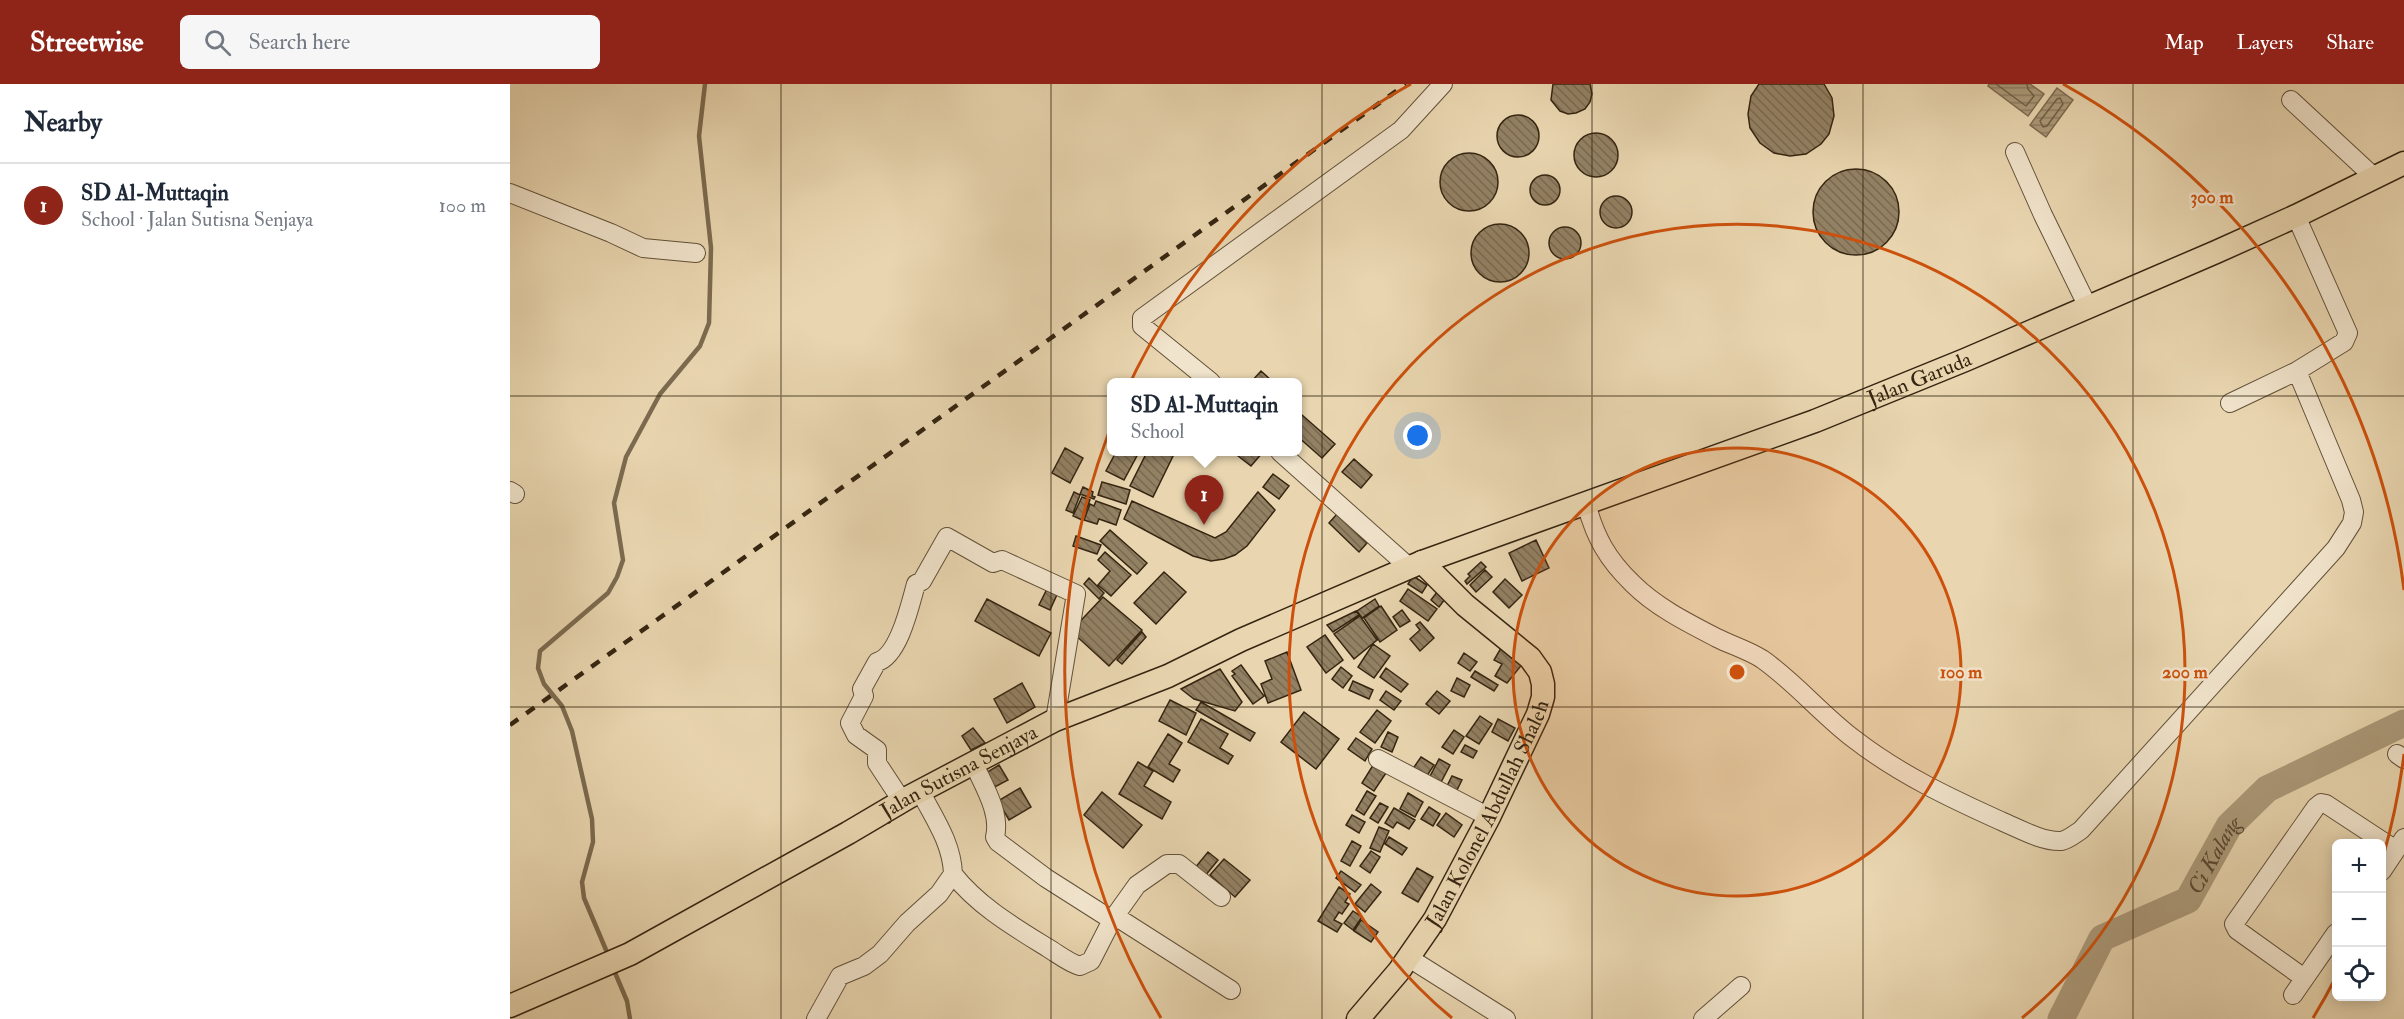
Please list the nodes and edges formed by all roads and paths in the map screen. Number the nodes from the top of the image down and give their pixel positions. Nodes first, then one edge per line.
1 (1443, 84) edge
2 (2291, 100) dead end
3 (2015, 152) dead end
4 (2404, 163) edge
5 (2374, 177) junction
6 (510, 193) edge
7 (2296, 216) junction
8 (696, 253) dead end
9 (2088, 307) junction
10 (2296, 371) junction
11 (1206, 378) edge
12 (2230, 403) dead end
13 (1285, 456) edge
14 (1587, 503) junction
15 (1416, 565) junction
16 (1055, 720) junction
17 (1378, 759) dead end
18 (973, 762) junction
19 (911, 796) junction
20 (1489, 817) junction
21 (2400, 844) edge
22 (2386, 865) edge
23 (953, 874) junction
24 (1221, 897) dead end
25 (1113, 918) junction
26 (2332, 940) edge
27 (1409, 958) junction
28 (2304, 978) junction
29 (1742, 986) dead end
30 (1232, 990) dead end
31 (2293, 995) dead end
32 (510, 1006) edge
33 (816, 1019) edge
34 (1358, 1019) edge
35 (1506, 1019) edge
36 (1703, 1019) edge

1 - 11 street
2 - 5 street
3 - 9 street
4 - 5 main road, Jalan Garuda
5 - 7 main road, Jalan Garuda
6 - 8 street
7 - 9 main road, Jalan Garuda
7 - 10 street
9 - 14 main road, Jalan Garuda
10 - 12 street
10 - 14 street
13 - 15 street
14 - 15 main road, Jalan Garuda
15 - 16 main road, Jalan Sutisna Senjaya
15 - 20 main road, Jalan Kolonel Abdullah Shaleh
16 - 18 main road, Jalan Sutisna Senjaya
16 - 19 street
17 - 20 street
18 - 19 main road, Jalan Sutisna Senjaya
18 - 25 street
19 - 23 street
19 - 32 main road, Jalan Sutisna Senjaya
20 - 27 main road, Jalan Kolonel Abdullah Shaleh
21 - 22 street
21 - 28 street
23 - 25 street
23 - 33 street
24 - 25 street
25 - 30 street
26 - 28 street
27 - 34 main road, Jalan Kolonel Abdullah Shaleh
27 - 35 street
28 - 31 street
29 - 36 street

